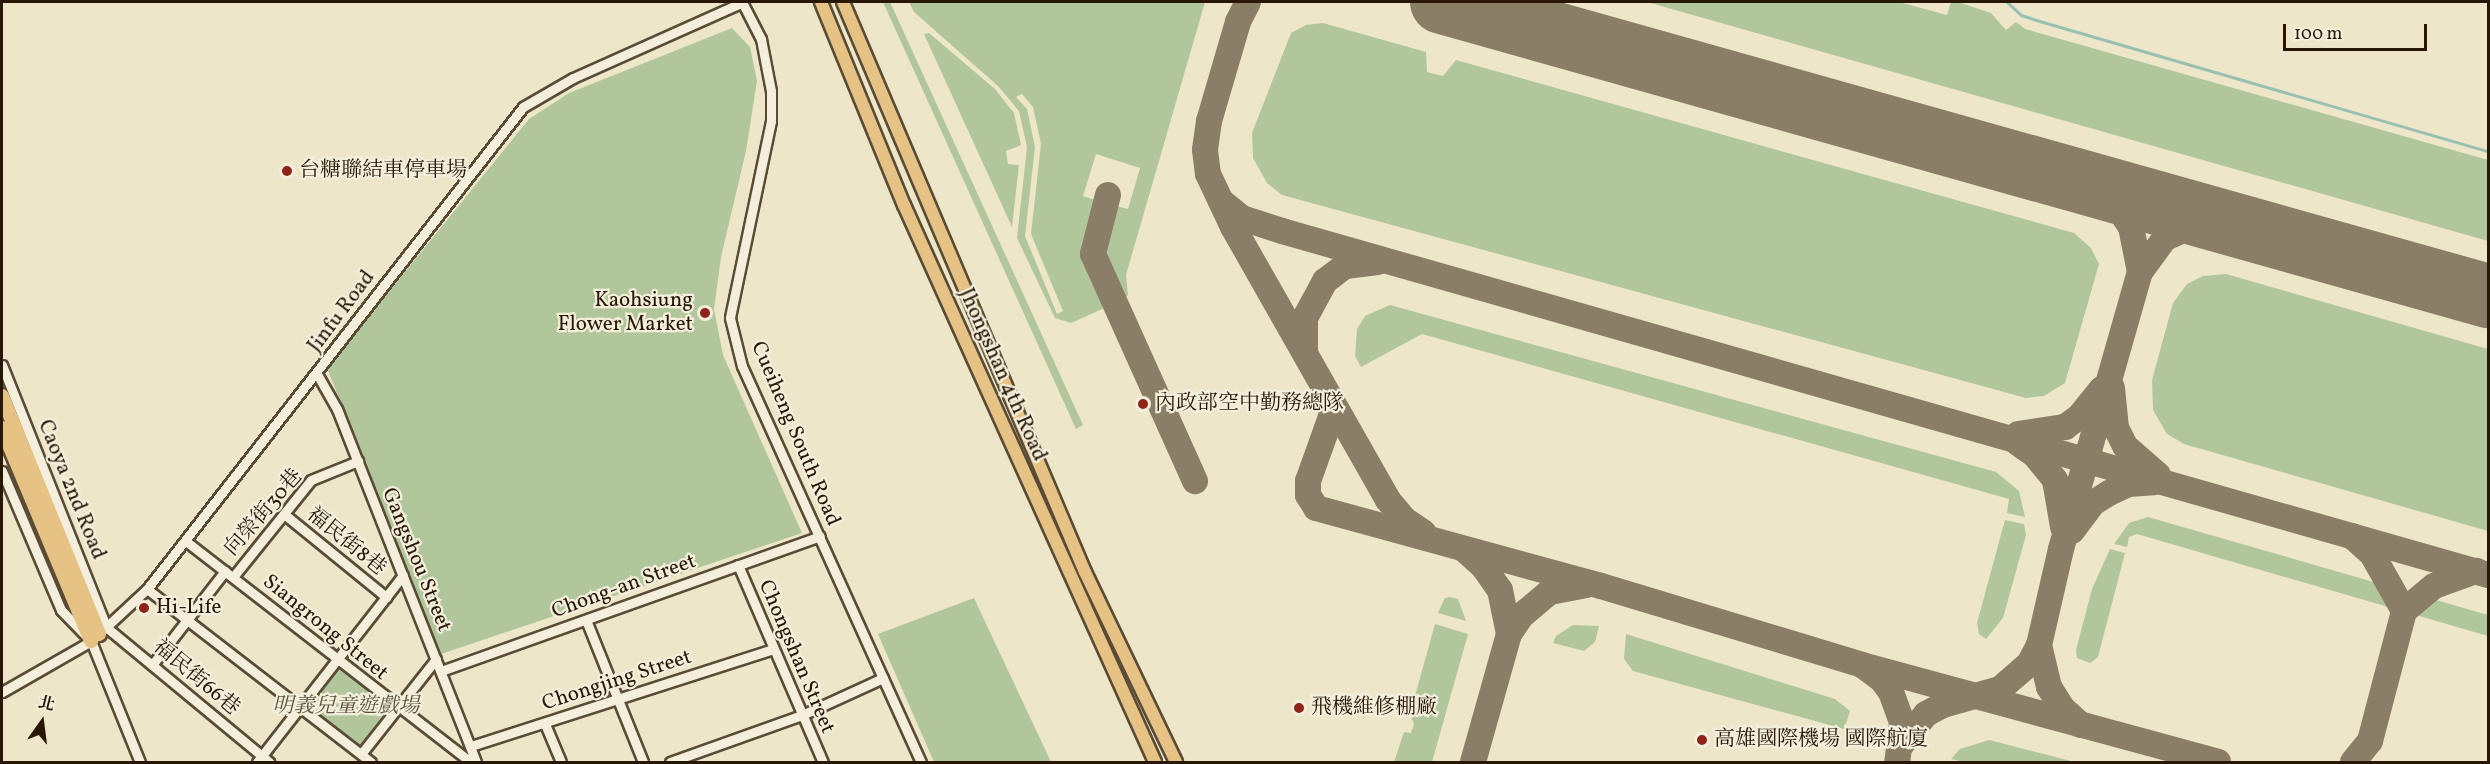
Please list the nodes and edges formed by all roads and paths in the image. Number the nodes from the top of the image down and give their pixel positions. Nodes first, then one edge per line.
1 (742, 2) edge
2 (821, 2) edge
3 (843, 2) edge
4 (2, 365) edge
5 (317, 374) junction
6 (2, 396) edge
7 (2, 428) edge
8 (358, 461) junction
9 (2, 471) edge
10 (284, 514) junction
11 (820, 536) junction
12 (187, 542) junction
13 (738, 565) junction
14 (229, 574) junction
15 (403, 575) junction
16 (147, 589) junction
17 (386, 597) junction
18 (186, 620) junction
19 (586, 620) junction
20 (99, 634) junction
21 (773, 649) junction
22 (436, 659) junction
23 (335, 661) junction
24 (153, 665) junction
25 (441, 671) junction
26 (883, 678) junction
27 (2, 692) edge
28 (616, 699) junction
29 (299, 708) junction
30 (397, 709) junction
31 (802, 715) junction
32 (545, 724) junction
33 (471, 746) junction
34 (361, 754) junction
35 (262, 761) edge
36 (140, 762) edge
37 (371, 762) edge
38 (471, 762) edge
39 (476, 762) edge
40 (561, 762) edge
41 (643, 762) edge
42 (670, 762) edge
43 (823, 762) edge
44 (921, 762) edge
45 (1155, 762) edge
46 (1176, 762) edge

1 - 5 street, Jinfu Road
1 - 11 street, Cueiheng South Road
2 - 45 main road, Jhongshan 4th Road
3 - 46 main road, Jhongshan 4th Road
4 - 20 street, Caoya 2nd Road
5 - 8 street, Gangshou Street
5 - 12 street, Jinfu Road
6 - 20 highway
7 - 20 highway
8 - 10 street, 向榮街30巷
8 - 15 street, Gangshou Street
9 - 20 street
10 - 14 street, 向榮街30巷
10 - 17 street, 福民街8巷
11 - 13 street, Chong-an Street
11 - 26 street, Cueiheng South Road
12 - 14 street, Siangrong Street
12 - 16 street, Jinfu Road
13 - 19 street, Chong-an Street
13 - 21 street, Chongshan Street
14 - 18 street, 向榮街30巷
14 - 23 street, Siangrong Street
15 - 17 street
15 - 22 street, Gangshou Street
16 - 18 street
16 - 20 street, Jinfu Road
17 - 23 street
18 - 24 street, 向榮街30巷
18 - 29 street
19 - 25 street, Chong-an Street
19 - 28 street
20 - 24 street, 福民街66巷
20 - 27 street, Jinfu Road
20 - 36 street, Caoya 2nd Road
21 - 28 street, Chongjing Street
21 - 31 street, Chongshan Street
22 - 25 street, Gangshou Street
22 - 30 street
23 - 29 street
23 - 30 street, Siangrong Street
24 - 35 street, 福民街66巷
25 - 33 street, Gangshou Street
26 - 31 street
26 - 44 street, Cueiheng South Road
28 - 32 street, Chongjing Street
28 - 41 street
29 - 34 street
29 - 35 street
30 - 34 street
30 - 38 street, Siangrong Street
31 - 42 street
31 - 43 street, Chongshan Street
32 - 33 street, Chongjing Street
32 - 40 street
33 - 39 street, Gangshou Street
34 - 37 street

